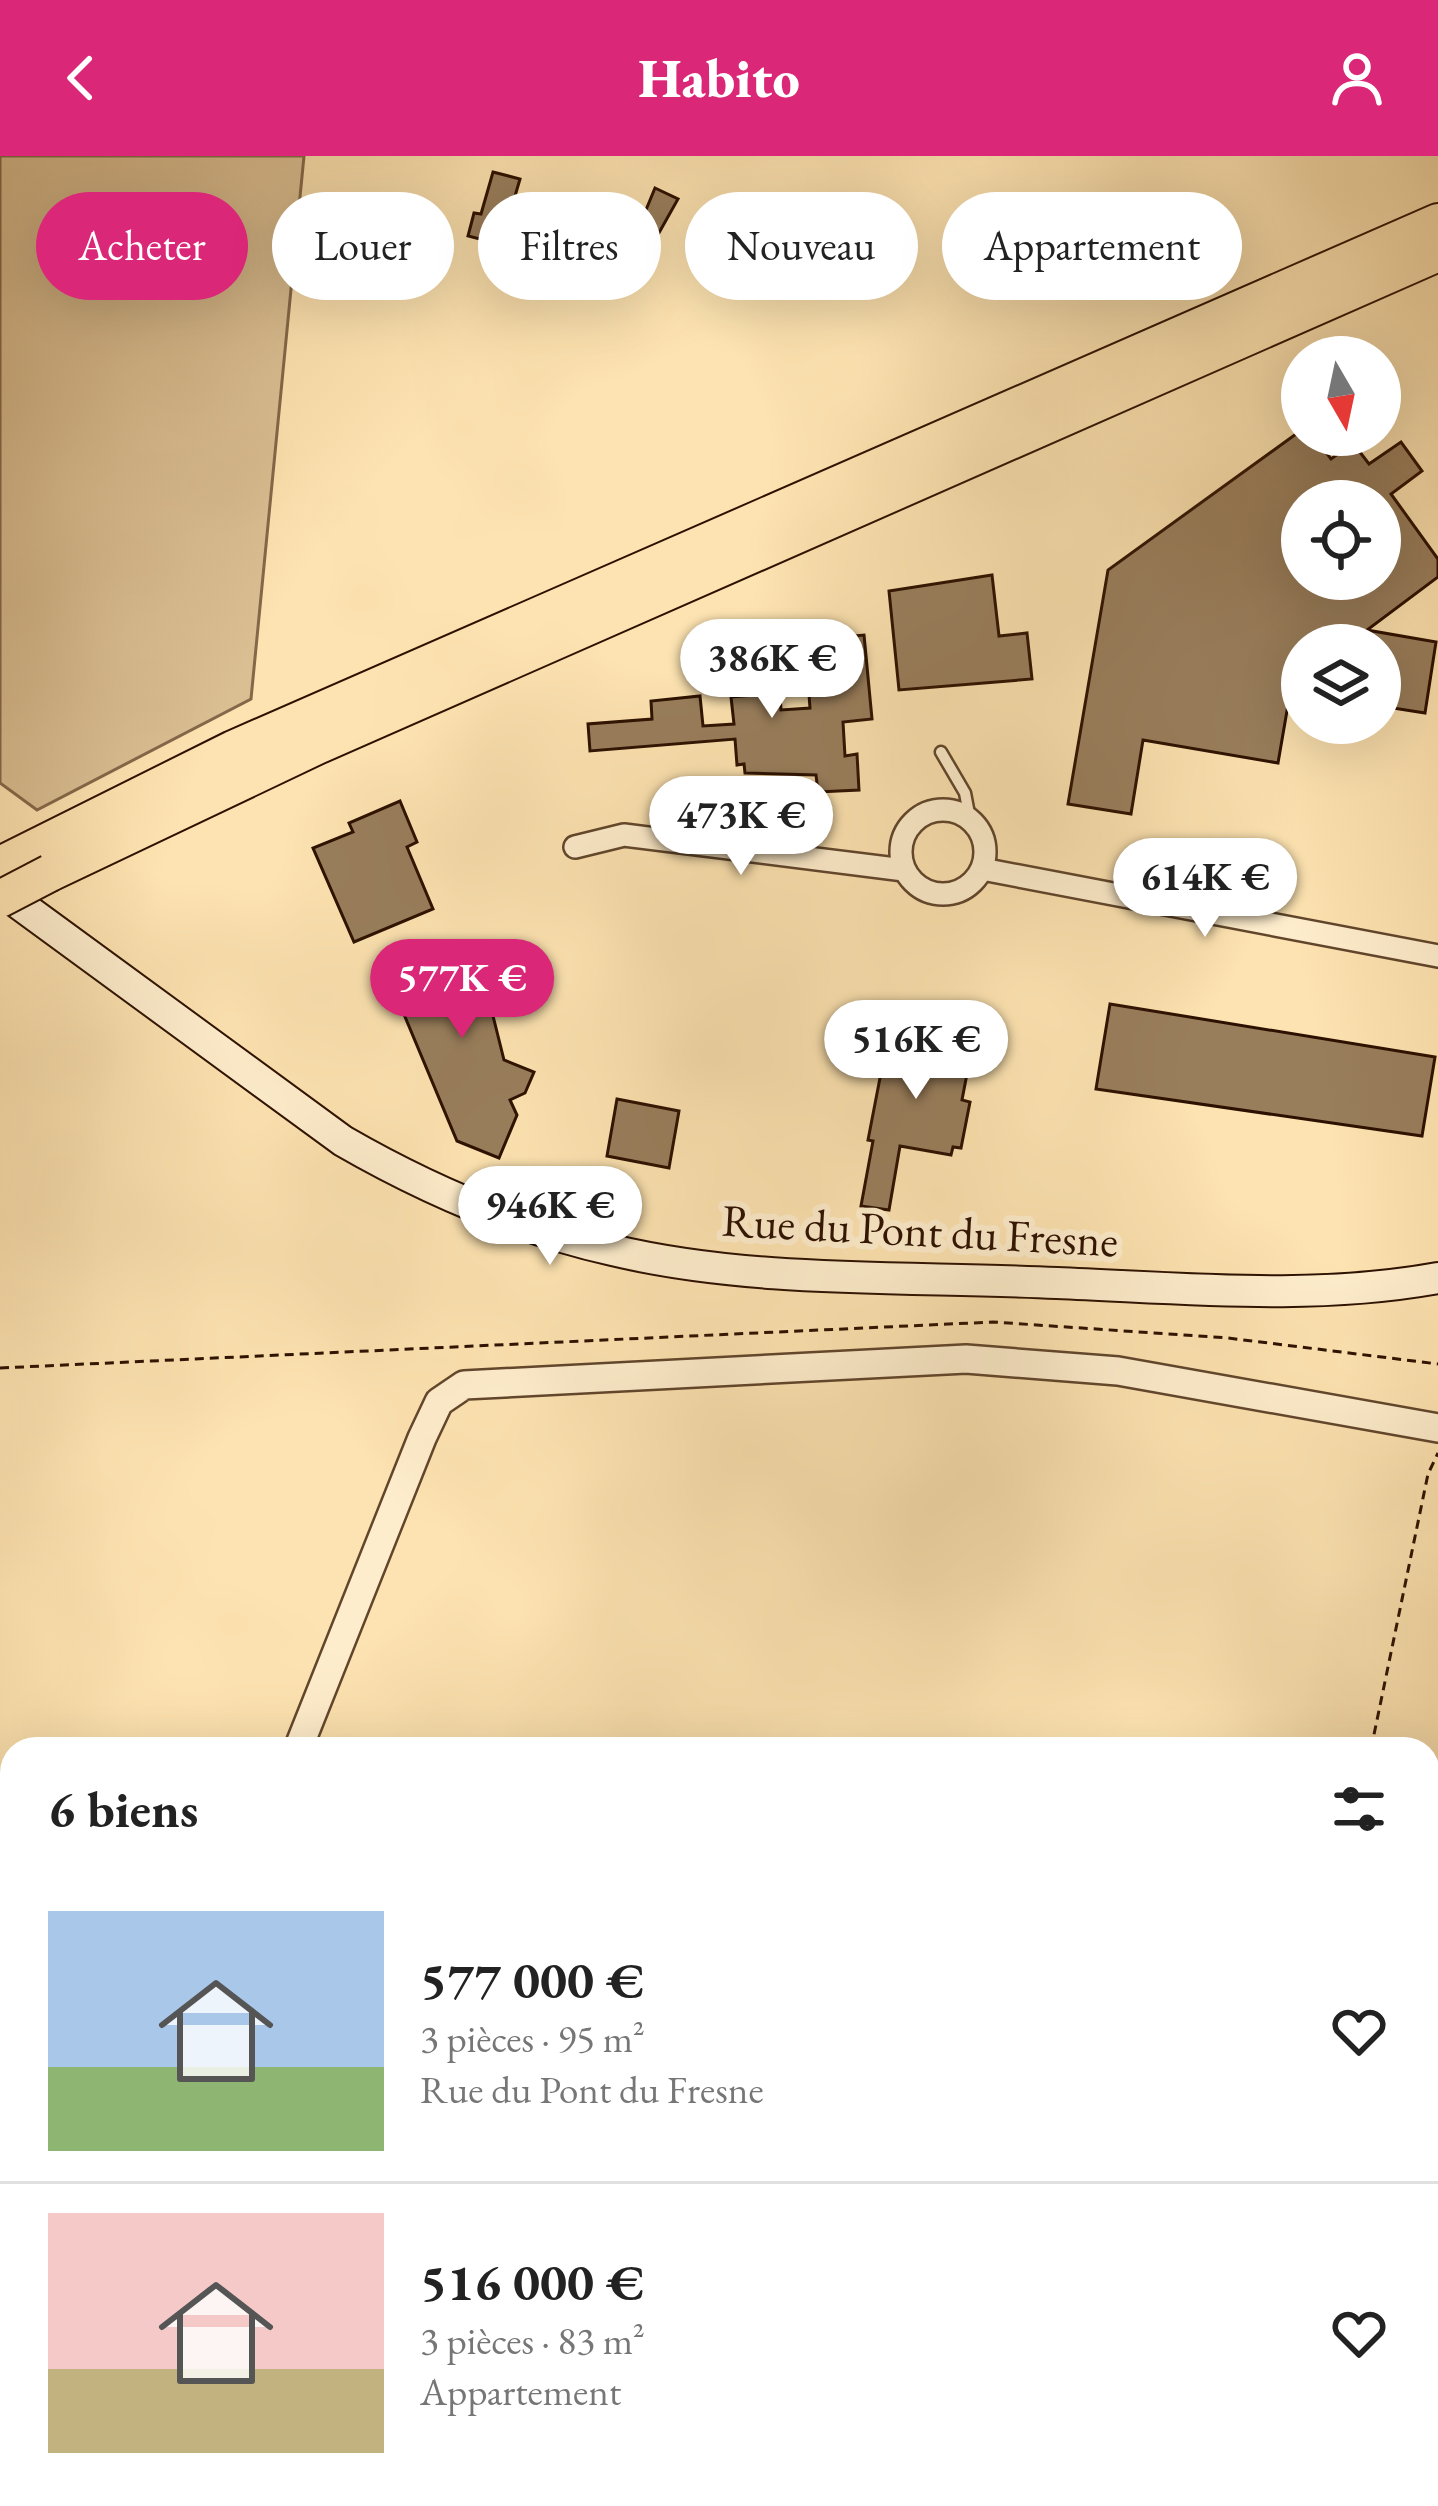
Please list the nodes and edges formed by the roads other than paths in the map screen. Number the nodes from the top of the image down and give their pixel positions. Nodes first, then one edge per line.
1 (1438, 222) edge
2 (1438, 253) edge
3 (941, 752) dead end
4 (970, 819) junction
5 (575, 847) dead end
6 (26, 863) edge
7 (982, 869) junction
8 (904, 870) junction
9 (0, 895) edge
10 (1438, 956) edge
11 (1438, 1260) edge
12 (1438, 1278) edge
13 (1222, 1290) junction
14 (1438, 1428) edge
15 (303, 1737) edge

1 - 6 highway
2 - 6 highway
3 - 4 lane
4 - 7 street
4 - 8 street
5 - 8 street
6 - 9 highway, bridge
7 - 8 street
7 - 10 street
9 - 13 main road, Rue du Pont du Fresne
11 - 13 main road, Rue du Pont du Fresne
12 - 13 main road, Rue du Pont du Fresne
14 - 15 street

